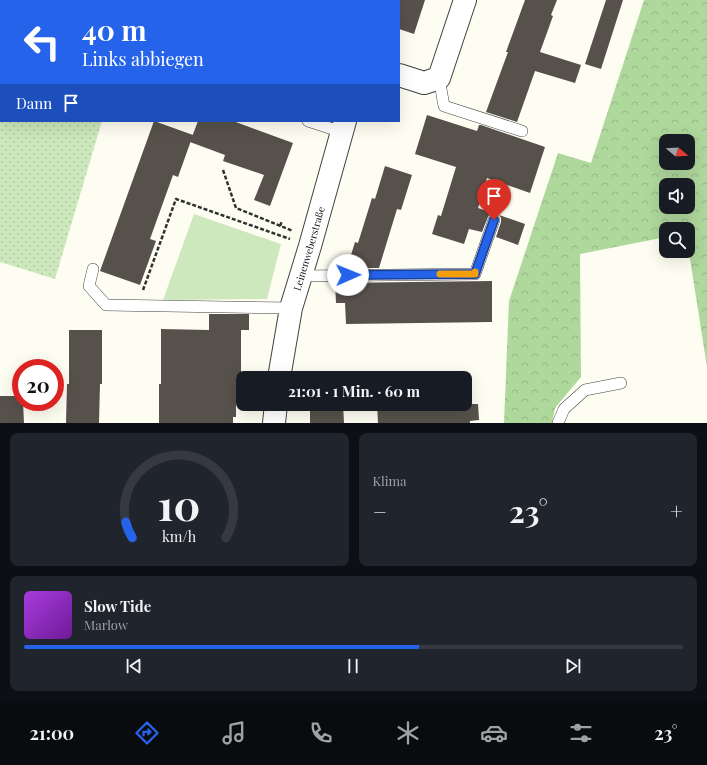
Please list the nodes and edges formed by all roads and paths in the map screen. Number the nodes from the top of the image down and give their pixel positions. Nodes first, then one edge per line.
1 (465, 0) edge
2 (400, 75) edge
3 (439, 78) junction
4 (314, 122) edge
5 (344, 127) edge
6 (522, 132) dead end
7 (223, 170) dead end
8 (494, 220) dead end
9 (282, 221) dead end
10 (280, 226) junction
11 (311, 243) junction
12 (93, 269) dead end
13 (301, 276) junction
14 (138, 305) junction
15 (291, 308) junction
16 (280, 371) edge
17 (621, 383) dead end
18 (275, 411) edge
19 (274, 423) edge
20 (558, 423) edge

1 - 3 street
2 - 3 street
3 - 6 lane
4 - 5 lane
5 - 11 street, Leinenweberstraße
7 - 10 path
8 - 13 lane
9 - 10 path
10 - 11 path
11 - 13 street, Leinenweberstraße
11 - 14 path
12 - 14 lane
13 - 15 street, Leinenweberstraße
14 - 15 lane
15 - 16 street, Leinenweberstraße
17 - 20 lane
18 - 19 street

